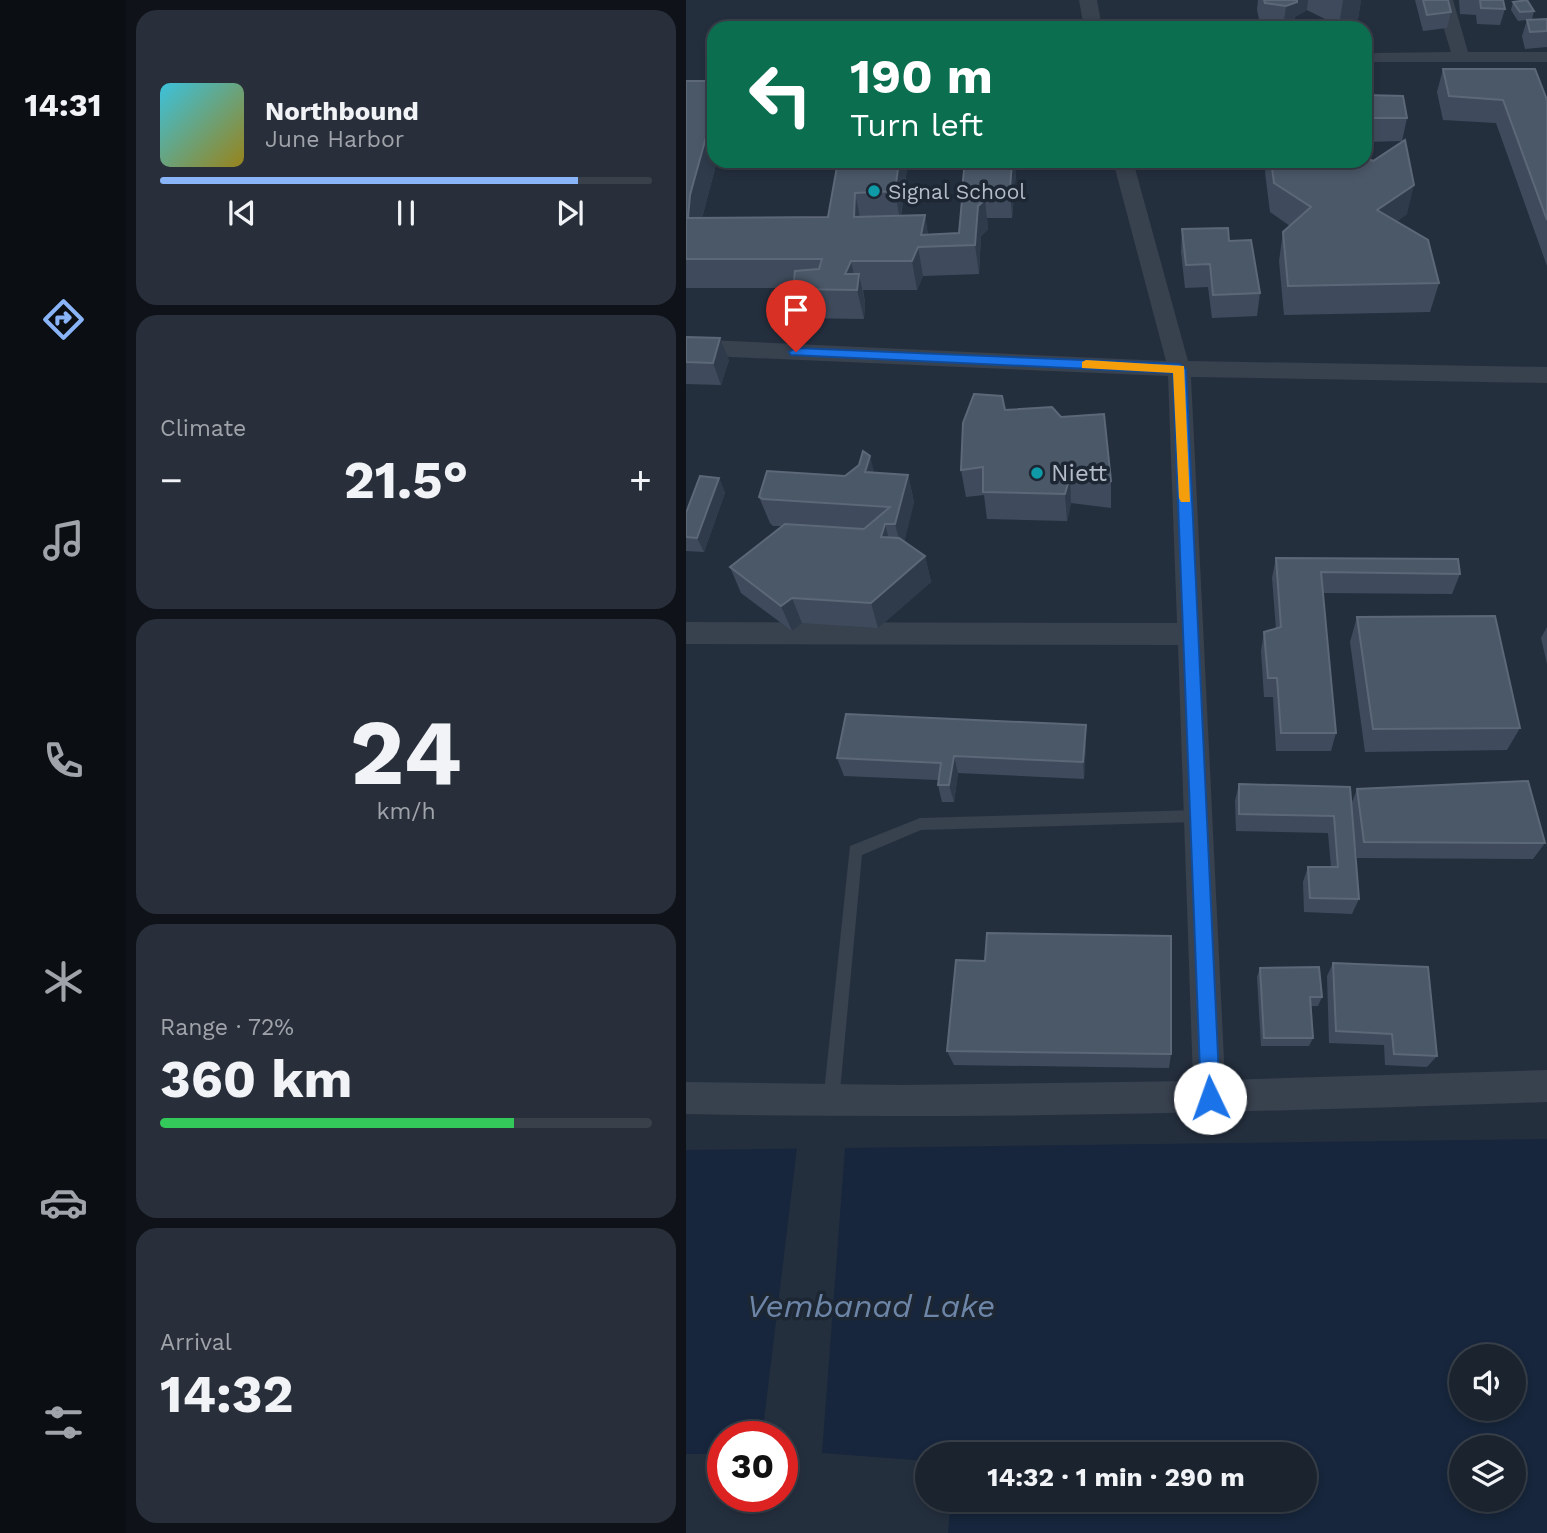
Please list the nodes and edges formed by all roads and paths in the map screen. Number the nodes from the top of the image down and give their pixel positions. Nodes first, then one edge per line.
1 (1088, 0) edge
2 (1444, 0) edge
3 (1092, 21) edge
4 (1461, 57) junction
5 (1547, 57) edge
6 (1375, 58) dead end
7 (1125, 168) edge
8 (686, 347) edge
9 (1180, 369) junction
10 (1547, 375) edge
11 (686, 633) edge
12 (1192, 634) junction
13 (1196, 816) junction
14 (1547, 1086) edge
15 (686, 1098) edge
16 (1210, 1098) junction
17 (831, 1102) junction

1 - 3 street
2 - 4 street
4 - 5 street
4 - 6 street
7 - 9 street
8 - 9 street
9 - 10 street
9 - 12 street
11 - 12 street
12 - 13 street
13 - 16 street
13 - 17 lane
14 - 16 street
15 - 17 street
16 - 17 street

